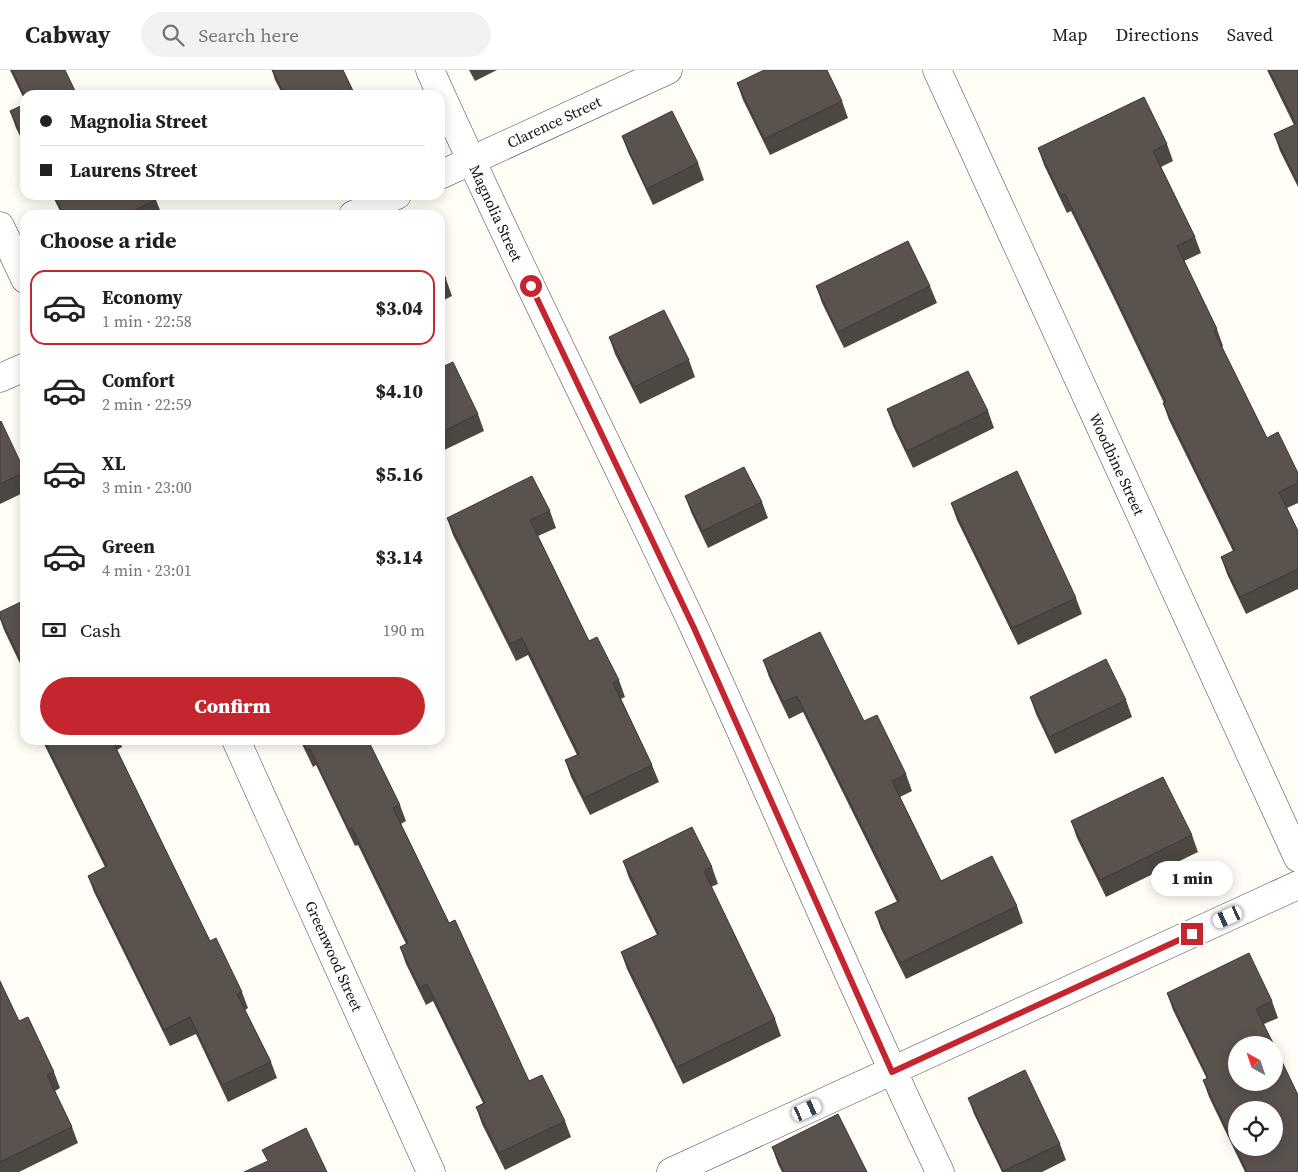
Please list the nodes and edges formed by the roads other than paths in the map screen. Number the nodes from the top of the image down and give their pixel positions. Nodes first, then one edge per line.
1 (430, 70) edge
2 (668, 70) edge
3 (937, 70) edge
4 (439, 90) edge
5 (445, 103) edge
6 (471, 161) junction
7 (445, 173) edge
8 (386, 200) edge
9 (364, 210) edge
10 (0, 226) edge
11 (20, 268) edge
12 (20, 369) edge
13 (0, 378) edge
14 (238, 745) edge
15 (1298, 858) edge
16 (1298, 885) edge
17 (892, 1072) junction
18 (431, 1172) edge
19 (671, 1172) edge
20 (940, 1172) edge

1 - 4 street, Magnolia Street
2 - 6 street, Clarence Street
3 - 15 street, Woodbine Street
5 - 6 street, Magnolia Street
6 - 7 street, Clarence Street
6 - 17 street, Magnolia Street
8 - 9 street
10 - 11 street
12 - 13 street
14 - 18 street, Greenwood Street
16 - 17 street
17 - 19 street
17 - 20 street, Magnolia Street

